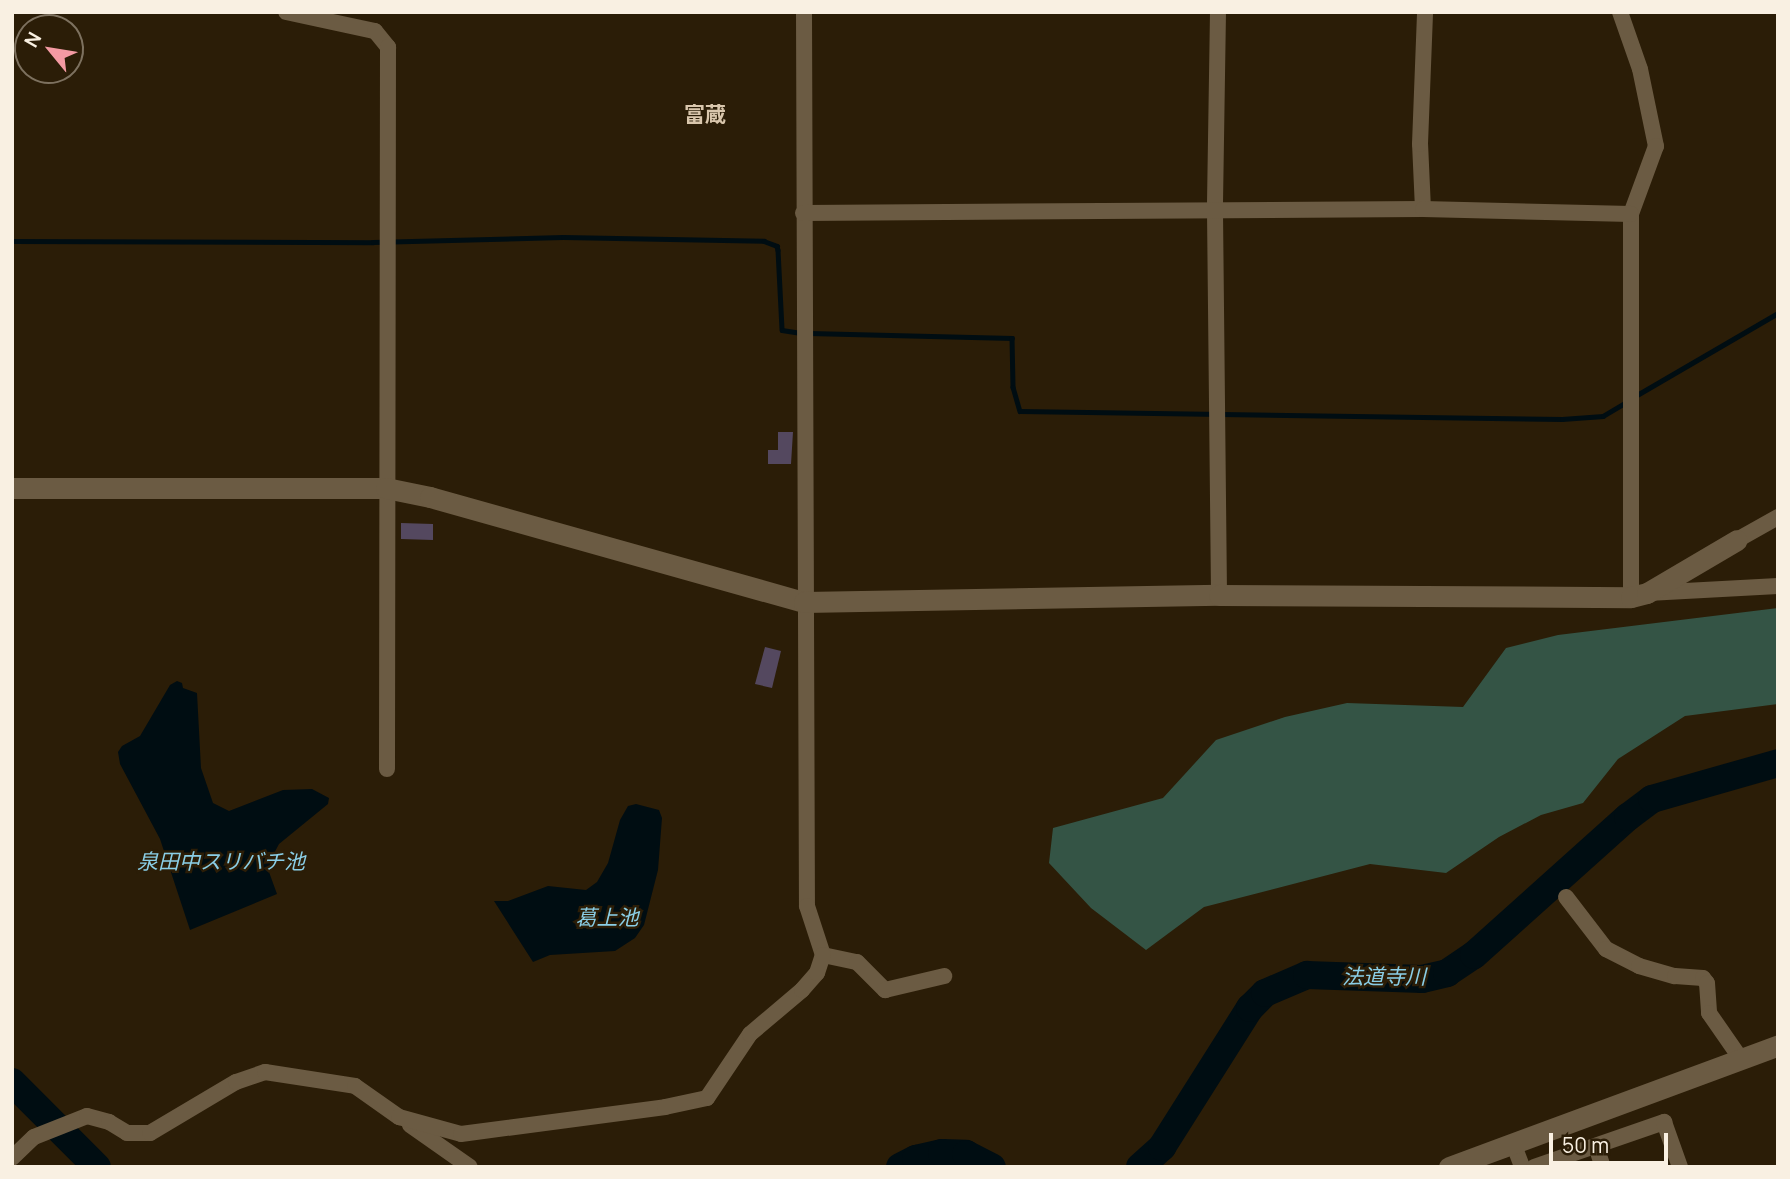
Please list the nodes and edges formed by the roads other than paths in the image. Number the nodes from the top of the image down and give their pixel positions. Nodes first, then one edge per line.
1 (286, 12) edge
2 (804, 12) edge
3 (1218, 12) edge
4 (1424, 12) edge
5 (1620, 12) edge
6 (1423, 209) junction
7 (1215, 212) junction
8 (803, 213) junction
9 (1631, 214) junction
10 (12, 488) edge
11 (386, 488) junction
12 (1778, 517) edge
13 (1737, 540) joint
14 (1778, 586) edge
15 (1219, 595) junction
16 (1639, 595) junction
17 (804, 602) junction
18 (387, 769) dead end
19 (1566, 897) dead end
20 (823, 955) junction
21 (944, 976) dead end
22 (1778, 1045) edge
23 (1741, 1059) junction
24 (399, 1117) junction
25 (1513, 1143) junction
26 (1595, 1146) junction
27 (12, 1158) edge
28 (470, 1167) edge
29 (1449, 1167) edge
30 (1522, 1167) edge
31 (1534, 1167) edge
32 (1603, 1167) edge
33 (1680, 1167) edge

1 - 11 street
2 - 8 street
3 - 7 street
4 - 6 street
5 - 9 street
6 - 7 street
6 - 9 street
7 - 8 street
7 - 15 street
8 - 17 street
9 - 16 street
10 - 11 street
11 - 17 street
11 - 18 street
12 - 13 street
13 - 16 street
14 - 16 street
15 - 16 street
15 - 17 street
17 - 20 street
19 - 23 street
20 - 21 street
20 - 24 street
22 - 23 street
23 - 25 street
24 - 27 street
24 - 28 street
25 - 29 street
25 - 30 street
26 - 31 street
26 - 32 street
26 - 33 street

